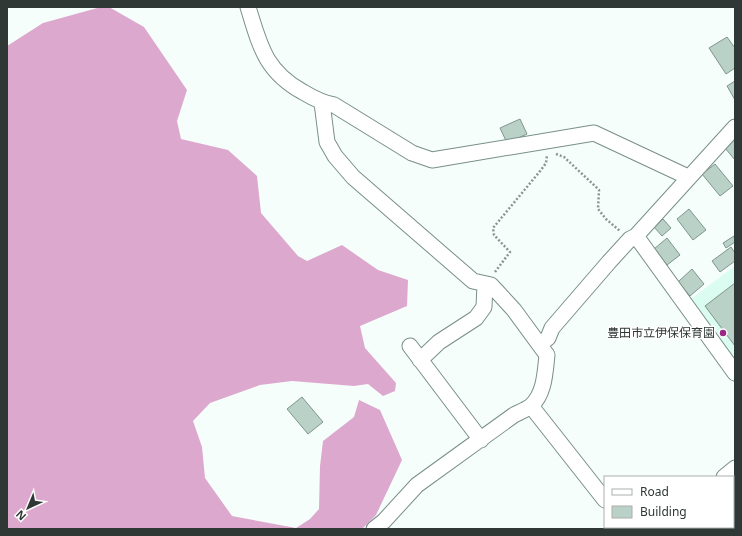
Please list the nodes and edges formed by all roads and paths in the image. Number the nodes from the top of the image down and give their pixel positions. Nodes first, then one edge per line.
1 (248, 7) edge
2 (322, 103) junction
3 (735, 127) edge
4 (544, 148) junction
5 (688, 177) junction
6 (633, 238) junction
7 (486, 284) junction
8 (540, 344) junction
9 (410, 346) dead end
10 (420, 360) junction
11 (735, 373) edge
12 (531, 406) junction
13 (481, 440) junction
14 (735, 468) edge
15 (725, 476) edge
16 (604, 499) edge
17 (374, 529) edge

1 - 2 street
2 - 4 street
2 - 7 street
3 - 5 street
4 - 5 street
4 - 6 path
4 - 7 path
5 - 6 street
6 - 8 street
6 - 11 street
7 - 8 street
7 - 10 street
8 - 12 street
9 - 10 street
10 - 13 street
12 - 13 street
12 - 16 street
13 - 17 street
14 - 15 street

